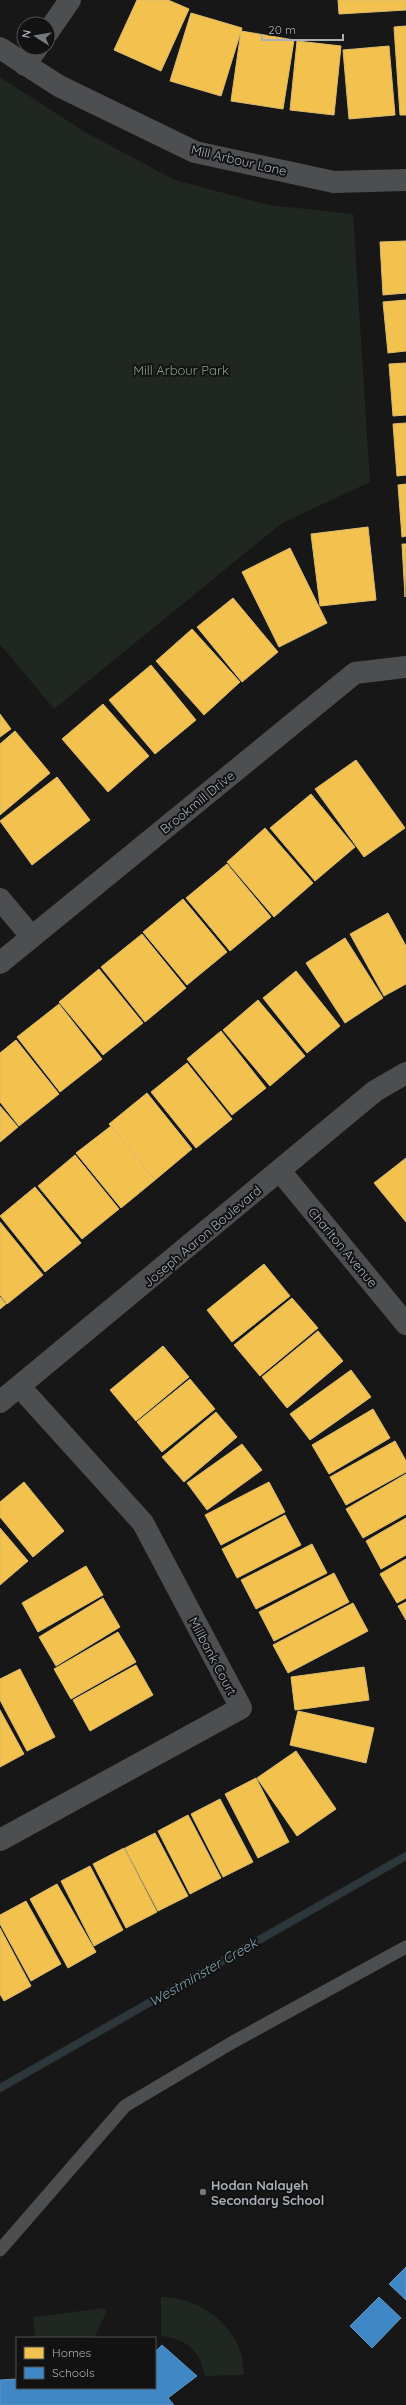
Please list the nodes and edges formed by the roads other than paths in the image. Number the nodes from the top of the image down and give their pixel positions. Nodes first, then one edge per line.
1 (70, 0) edge
2 (56, 20) edge
3 (0, 48) edge
4 (16, 52) edge
5 (31, 56) edge
6 (406, 180) edge
7 (406, 668) edge
8 (0, 898) edge
9 (31, 936) junction
10 (0, 963) edge
11 (406, 1072) edge
12 (280, 1170) junction
13 (406, 1324) edge
14 (20, 1387) junction
15 (0, 1402) edge
16 (0, 1840) edge
17 (406, 1947) edge
18 (0, 2250) edge

1 - 2 street
3 - 4 street, Mill Arbour Lane
5 - 6 street, Mill Arbour Lane
7 - 9 street, Brookmill Drive
8 - 9 street
9 - 10 street, Brookmill Drive
11 - 12 street, Joseph Aaron Boulevard
12 - 13 street, Charlton Avenue
12 - 14 street, Joseph Aaron Boulevard
14 - 15 street, Joseph Aaron Boulevard
14 - 16 street, Millbank Court
17 - 18 lane

